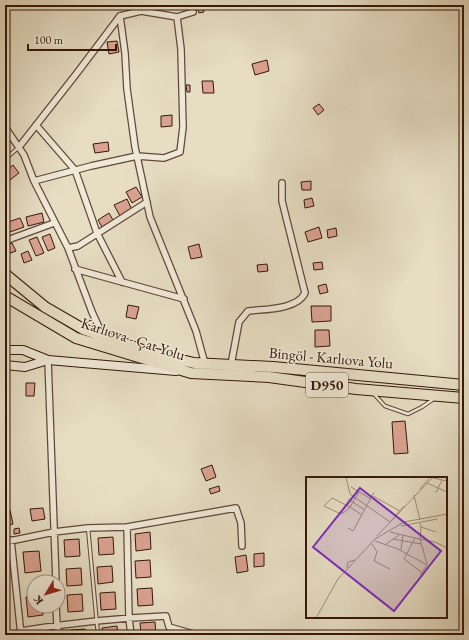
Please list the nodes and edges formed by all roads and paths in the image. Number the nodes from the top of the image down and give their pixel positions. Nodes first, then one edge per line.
1 (193, 12) dead end
2 (120, 16) junction
3 (177, 16) junction
4 (36, 125) junction
5 (5, 127) edge
6 (19, 147) junction
7 (137, 156) junction
8 (5, 159) edge
9 (75, 170) junction
10 (34, 181) junction
11 (282, 183) dead end
12 (147, 202) junction
13 (54, 223) junction
14 (97, 233) junction
15 (5, 241) edge
16 (68, 248) junction
17 (76, 269) junction
18 (5, 274) edge
19 (122, 282) junction
20 (5, 296) edge
21 (184, 299) junction
22 (103, 337) junction
23 (5, 350) edge
24 (48, 360) junction
25 (205, 364) junction
26 (5, 365) edge
27 (231, 365) junction
28 (192, 368) junction
29 (464, 385) edge
30 (370, 390) junction
31 (439, 396) junction
32 (464, 398) edge
33 (127, 527) junction
34 (88, 528) junction
35 (54, 532) junction
36 (8, 541) edge
37 (242, 546) dead end
38 (56, 574) edge
39 (56, 614) edge
40 (129, 618) junction
41 (96, 621) junction
42 (57, 625) junction
43 (21, 633) edge
44 (59, 635) edge
45 (98, 635) edge
46 (131, 635) edge
47 (197, 635) edge

1 - 3 street
2 - 3 street
2 - 4 street
2 - 7 street
3 - 7 street
4 - 6 street
4 - 9 street
5 - 6 street
6 - 8 lane
6 - 10 street
7 - 9 street
7 - 12 street
9 - 10 street
9 - 14 street
10 - 13 street
11 - 27 street
12 - 14 street
12 - 21 street
13 - 15 street
13 - 16 street
14 - 16 street
14 - 19 street
16 - 17 street
17 - 19 street
17 - 22 street
18 - 22 highway, Karlıova - Çat Yolu / D950
19 - 21 street
20 - 28 highway, Karlıova - Çat Yolu / D950
21 - 25 street
22 - 28 highway, Karlıova - Çat Yolu / D950
23 - 24 street
24 - 26 street
24 - 28 street
24 - 35 street
25 - 27 highway, Bingöl - Karlıova Yolu / D950
25 - 28 highway, Bingöl - Karlıova Yolu / D950
27 - 29 highway, Bingöl - Karlıova Yolu / D950
28 - 30 highway, Bingöl - Karlıova Yolu / D950
30 - 31 highway, Bingöl - Karlıova Yolu / D950
30 - 31 lane
31 - 32 highway, Bingöl - Karlıova Yolu / D950
33 - 34 street
33 - 37 street
33 - 40 street
34 - 35 street
34 - 41 lane
35 - 36 street
35 - 38 street
36 - 43 street
39 - 42 street
40 - 41 street
40 - 46 street
40 - 47 street
41 - 42 street
41 - 45 lane
42 - 43 street
42 - 44 street

